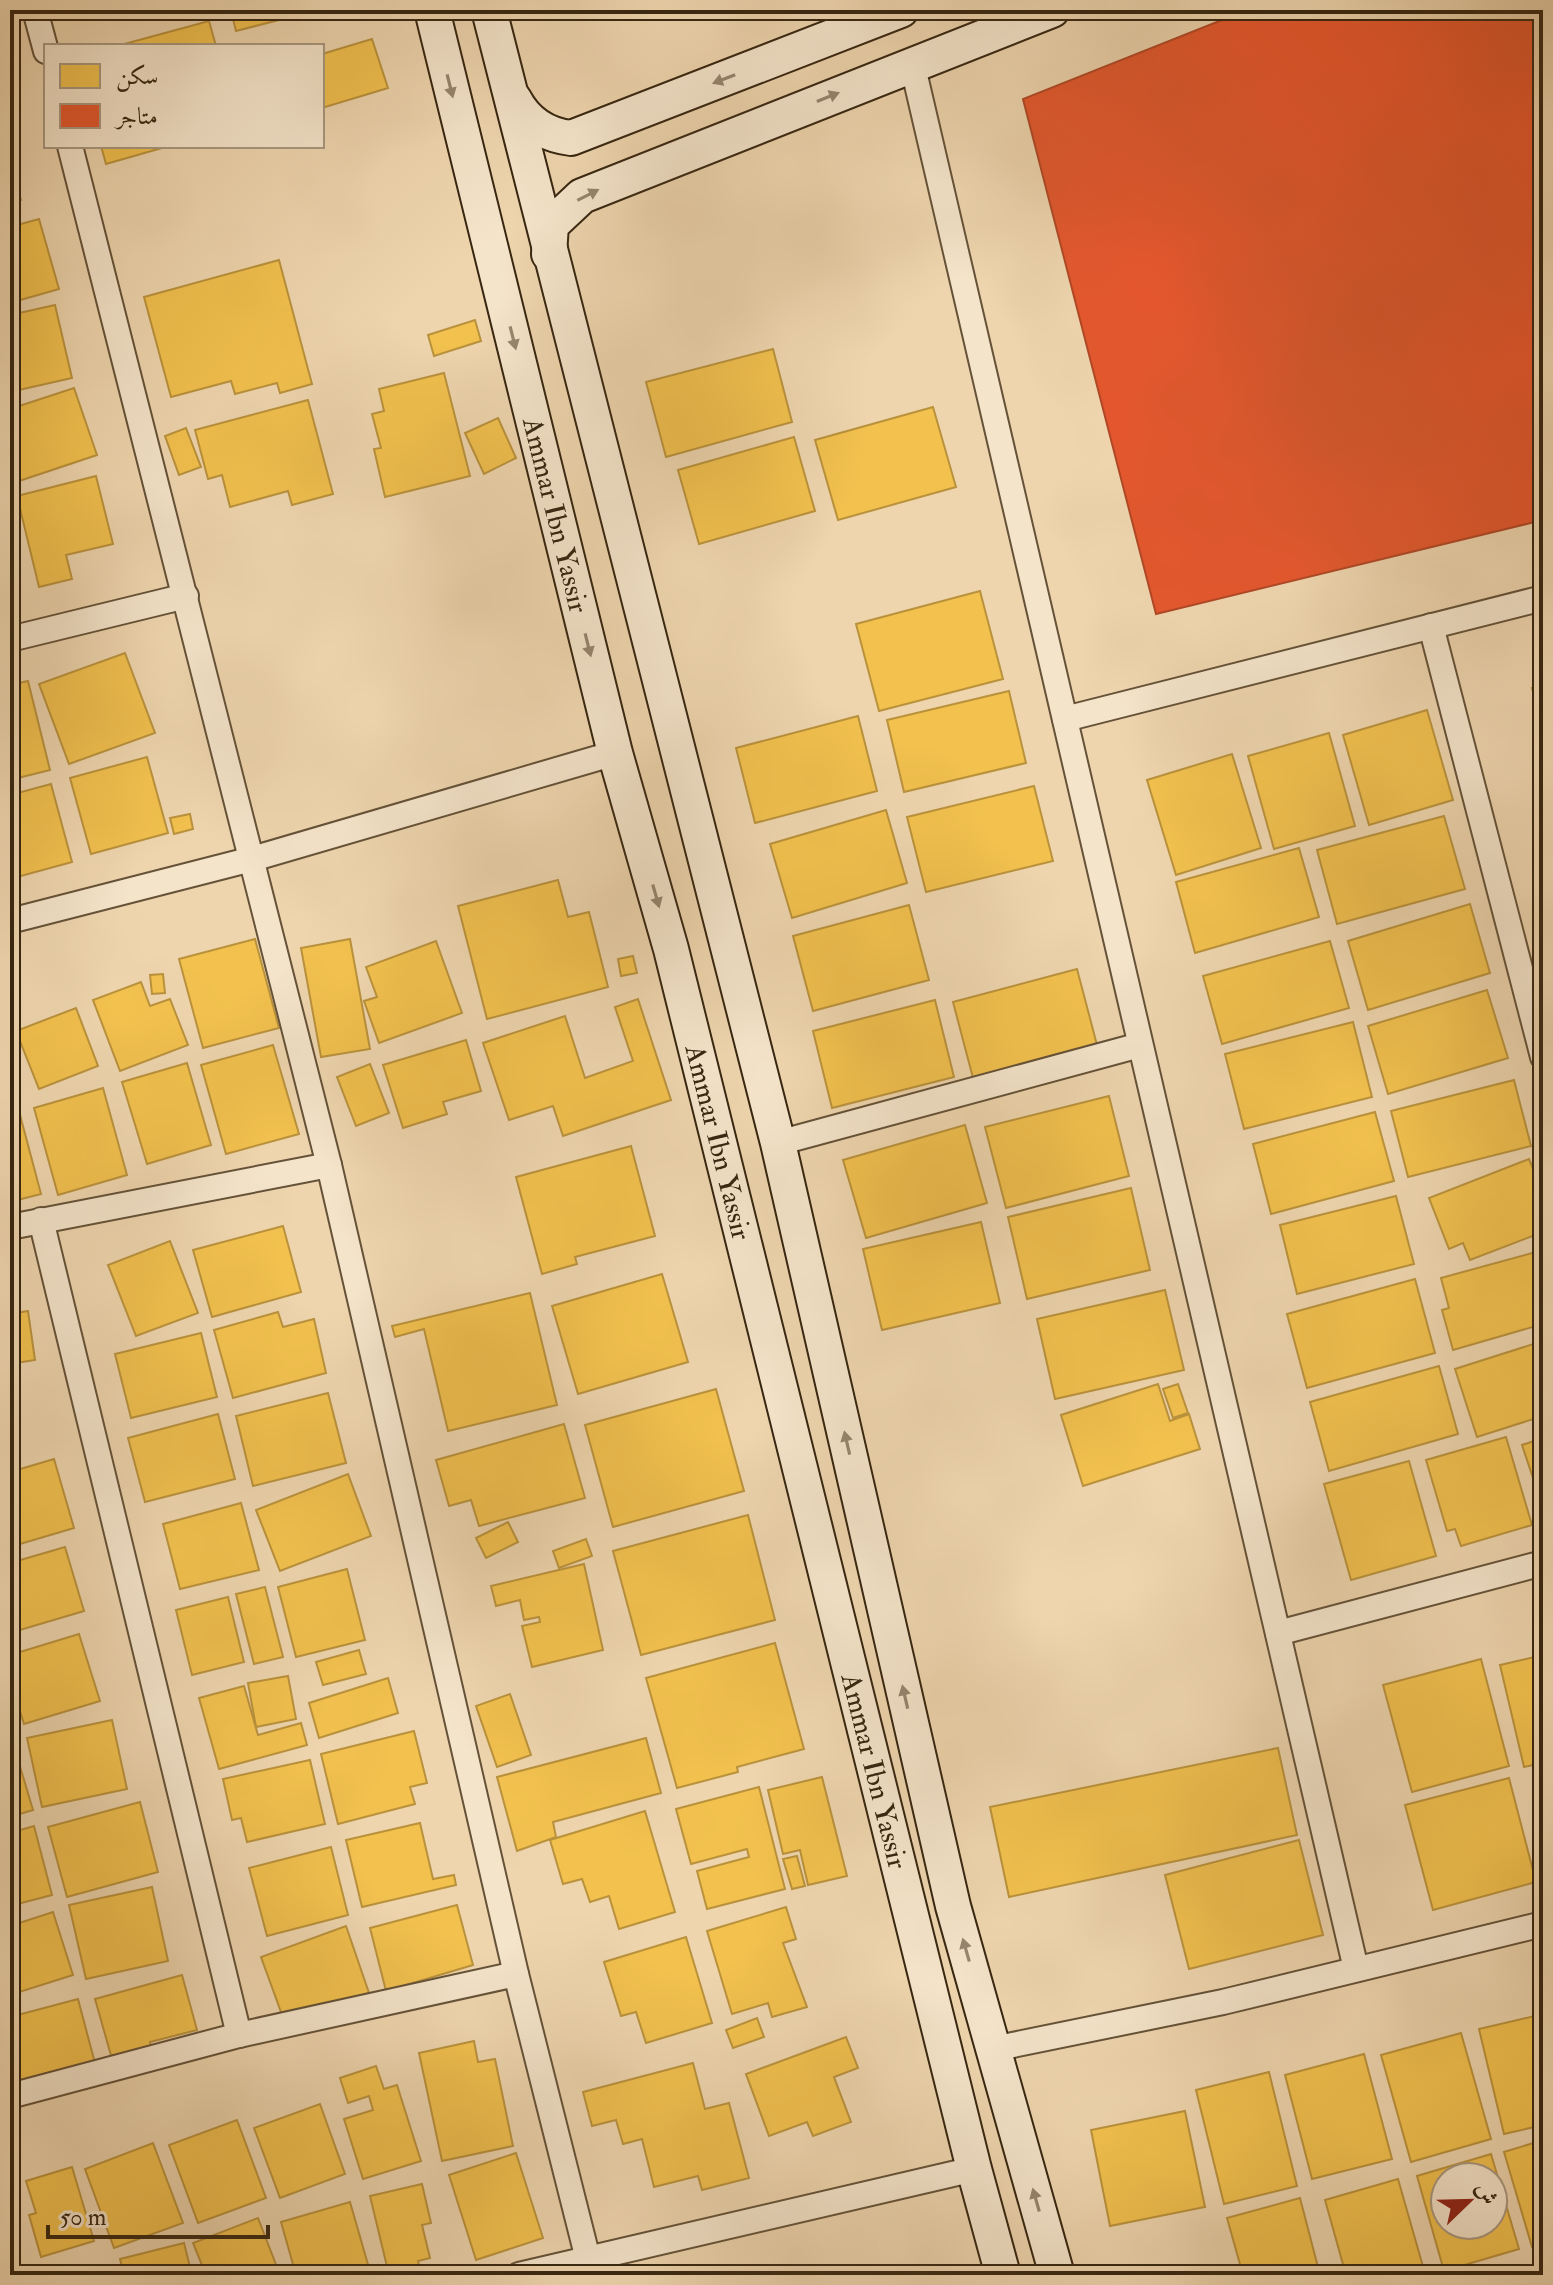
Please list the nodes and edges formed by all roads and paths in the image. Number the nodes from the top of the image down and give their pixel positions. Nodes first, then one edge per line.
1 (35, 10) edge
2 (432, 10) edge
3 (489, 10) edge
4 (901, 10) edge
5 (1052, 10) edge
6 (44, 44) edge
7 (912, 63) junction
8 (509, 90) junction
9 (71, 148) edge
10 (549, 255) junction
11 (186, 596) junction
12 (1543, 598) edge
13 (1431, 626) junction
14 (10, 639) edge
15 (1065, 719) junction
16 (615, 753) junction
17 (252, 859) junction
18 (10, 921) edge
19 (1140, 1045) junction
20 (1543, 1057) edge
21 (778, 1143) junction
22 (329, 1165) junction
23 (41, 1220) junction
24 (10, 1227) edge
25 (1543, 1563) edge
26 (1278, 1633) junction
27 (1543, 1924) edge
28 (1356, 1969) junction
29 (516, 1974) junction
30 (239, 2035) junction
31 (993, 2049) junction
32 (10, 2096) edge
33 (974, 2169) junction
34 (590, 2266) edge
35 (519, 2275) edge
36 (1003, 2275) edge
37 (1057, 2275) edge

1 - 6 street
2 -> 16 street, Ammar Ibn Yassir
3 - 8 street, Ammar Ibn Yassir
4 -> 8 street
5 - 7 street
10 -> 7 street
7 - 15 street
8 - 10 street, Ammar Ibn Yassir
9 - 11 street
10 - 21 street, Ammar Ibn Yassir
11 - 14 street
11 - 17 street
12 - 13 street
13 - 15 street
13 - 20 street
15 - 19 street
16 - 17 street
16 -> 33 street, Ammar Ibn Yassir
17 - 18 street
17 - 22 street
19 - 21 street
19 - 26 street
31 -> 21 street, Ammar Ibn Yassir
22 - 23 street
22 - 29 street
23 - 24 street
23 - 30 street
25 - 26 street
26 - 28 street
27 - 28 street
28 - 31 street
29 - 30 street
29 - 34 street
30 - 32 street
37 -> 31 street, Ammar Ibn Yassir
33 - 34 street
33 - 36 street, Ammar Ibn Yassir
34 - 35 street

